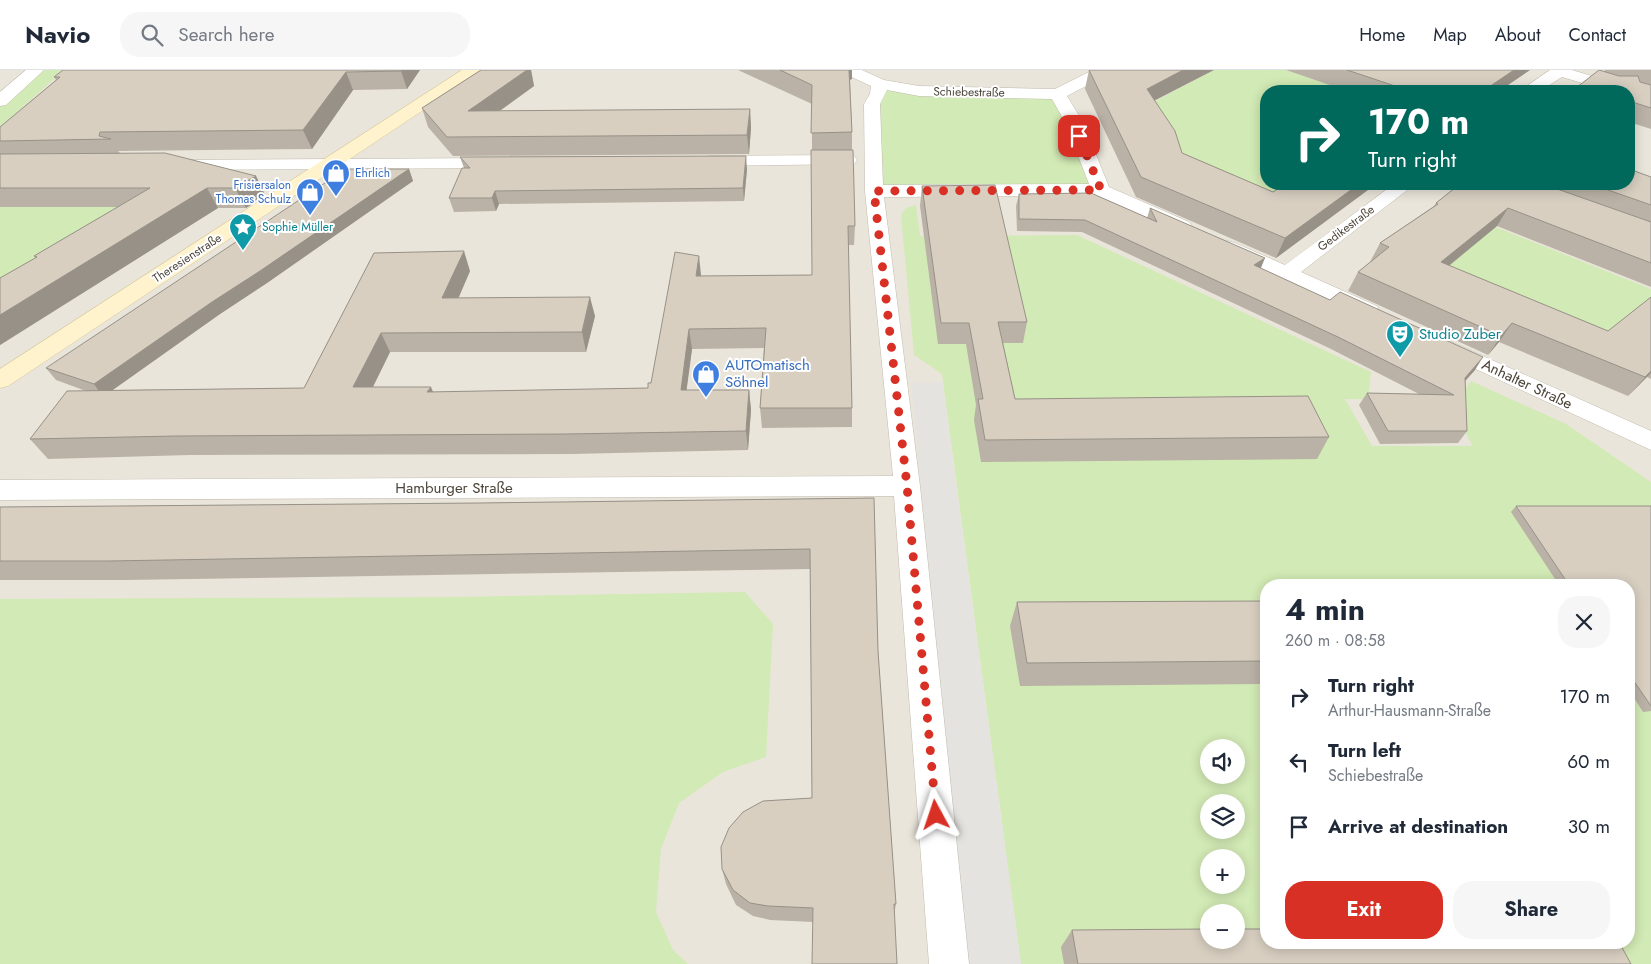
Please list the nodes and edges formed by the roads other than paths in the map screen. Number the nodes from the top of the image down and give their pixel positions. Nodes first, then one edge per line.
1 (36, 70) edge
2 (473, 70) edge
3 (849, 70) edge
4 (1105, 70) edge
5 (1560, 70) edge
6 (880, 84) junction
7 (1539, 85) edge
8 (1606, 85) edge
9 (1058, 94) junction
10 (0, 101) edge
11 (872, 160) junction
12 (693, 162) edge
13 (523, 163) edge
14 (331, 164) junction
15 (156, 165) edge
16 (1101, 190) junction
17 (1398, 190) edge
18 (874, 191) junction
19 (1287, 273) junction
20 (1386, 319) edge
21 (1432, 340) edge
22 (0, 380) edge
23 (1650, 440) edge
24 (907, 486) junction
25 (0, 490) edge
26 (948, 964) edge

1 - 10 street
2 - 14 main road, Theresienstraße
3 - 6 street
4 - 9 street, Schiebestraße
5 - 7 street
5 - 8 street
6 - 9 street, Schiebestraße
6 - 11 street
9 - 16 street
11 - 12 street
11 - 18 street
13 - 14 street
14 - 15 street
14 - 22 main road, Theresienstraße
16 - 18 street
16 - 19 street
17 - 19 street, Gedikestraße
18 - 24 street
19 - 20 street
21 - 23 street, Anhalter Straße
24 - 25 street, Hamburger Straße
24 - 26 street

